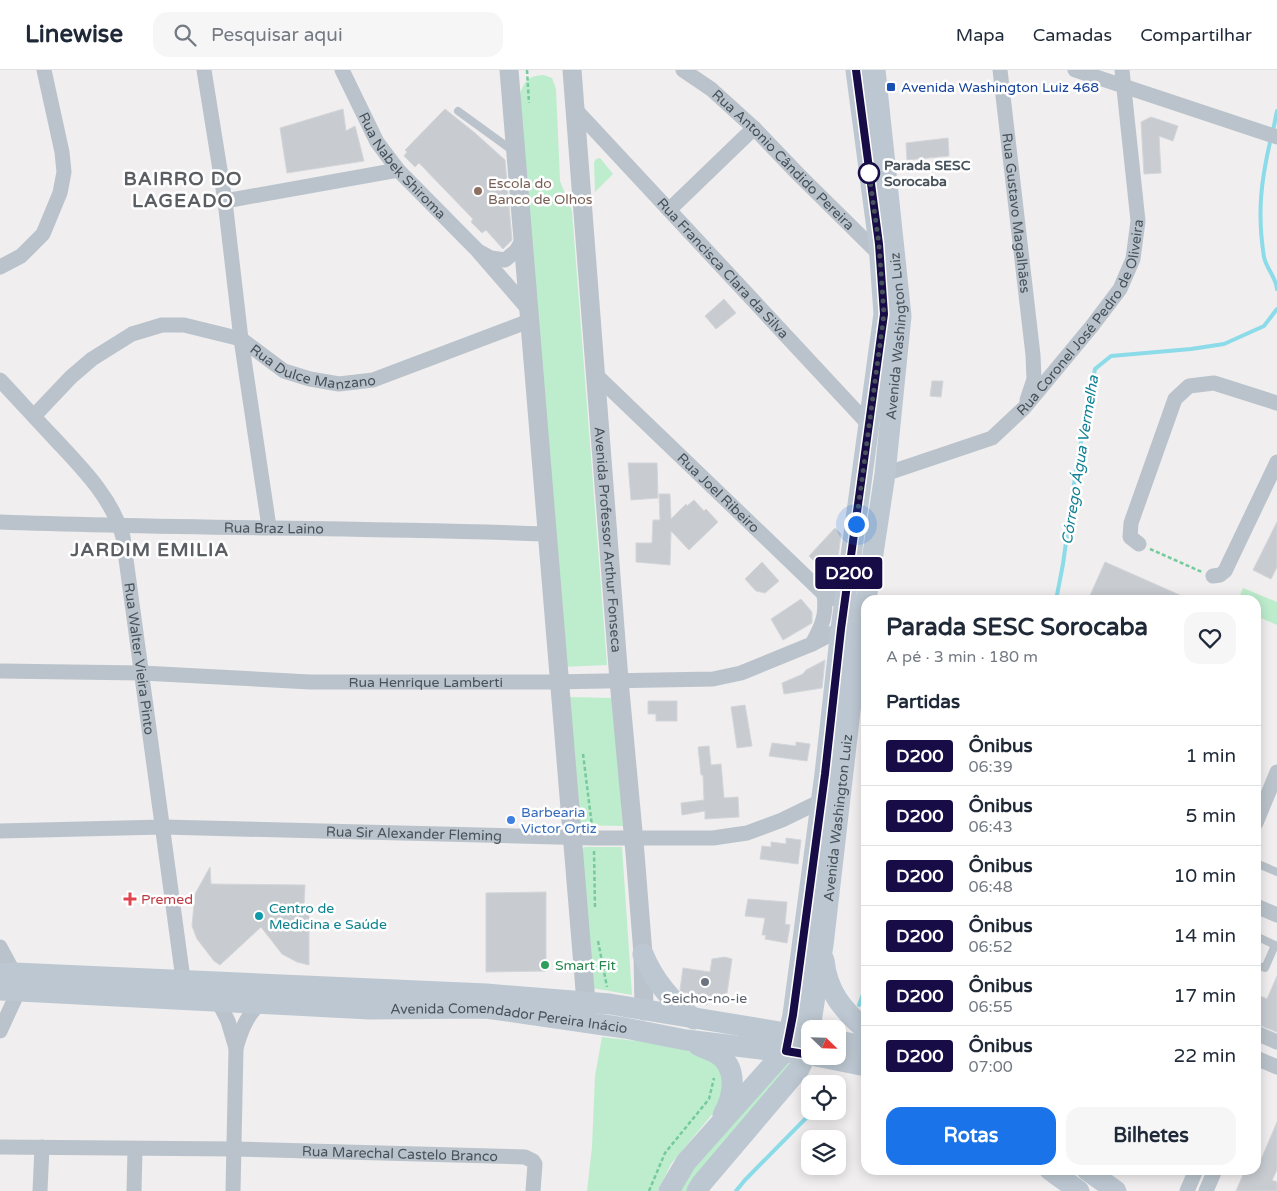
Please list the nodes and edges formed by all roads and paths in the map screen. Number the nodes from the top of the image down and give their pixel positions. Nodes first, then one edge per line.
1 (44, 70) edge
2 (204, 70) edge
3 (342, 70) edge
4 (509, 70) edge
5 (526, 70) edge
6 (561, 70) edge
7 (572, 70) edge
8 (683, 70) edge
9 (856, 70) edge
10 (875, 70) edge
11 (1000, 70) edge
12 (1075, 70) edge
13 (1122, 70) edge
14 (1124, 87) junction
15 (511, 100) junction
16 (529, 106) dead end
17 (576, 110) junction
18 (458, 111) dead end
19 (754, 128) junction
20 (1277, 137) edge
21 (516, 154) junction
22 (398, 170) junction
23 (225, 201) junction
24 (669, 210) junction
25 (524, 238) junction
26 (477, 250) junction
27 (880, 255) junction
28 (0, 267) edge
29 (529, 315) junction
30 (242, 339) junction
31 (1033, 355) junction
32 (1061, 364) junction
33 (596, 375) junction
34 (0, 380) edge
35 (1277, 403) edge
36 (1024, 408) junction
37 (34, 416) junction
38 (870, 426) junction
39 (1277, 462) edge
40 (886, 474) junction
41 (0, 522) edge
42 (120, 527) junction
43 (268, 527) junction
44 (546, 534) junction
45 (1139, 544) joint
46 (1213, 576) joint
47 (824, 594) junction
48 (867, 595) edge
49 (845, 603) junction
50 (861, 614) edge
51 (856, 629) edge
52 (812, 644) junction
53 (0, 671) edge
54 (142, 673) junction
55 (619, 680) junction
56 (560, 681) junction
57 (582, 750) dead end
58 (1277, 772) edge
59 (821, 801) junction
60 (1261, 811) edge
61 (163, 828) junction
62 (0, 831) edge
63 (573, 837) junction
64 (594, 838) junction
65 (634, 838) junction
66 (1261, 865) edge
67 (1277, 872) edge
68 (1261, 908) edge
69 (595, 912) dead end
70 (1277, 915) edge
71 (598, 939) dead end
72 (1261, 940) edge
73 (824, 945) junction
74 (0, 947) edge
75 (643, 954) junction
76 (1261, 966) edge
77 (183, 979) junction
78 (8, 982) edge
79 (254, 984) junction
80 (586, 1002) junction
81 (260, 1004) junction
82 (610, 1004) junction
83 (226, 1008) junction
84 (644, 1011) junction
85 (694, 1019) junction
86 (806, 1020) edge
87 (809, 1020) edge
88 (599, 1024) junction
89 (861, 1026) edge
90 (626, 1028) junction
91 (0, 1031) edge
92 (1261, 1035) edge
93 (686, 1040) junction
94 (846, 1042) edge
95 (1277, 1042) edge
96 (801, 1045) edge
97 (861, 1045) edge
98 (801, 1046) edge
99 (236, 1048) junction
100 (801, 1049) edge
101 (801, 1060) edge
102 (846, 1060) edge
103 (861, 1064) edge
104 (1261, 1064) edge
105 (1277, 1067) edge
106 (715, 1075) dead end
107 (714, 1132) junction
108 (0, 1147) edge
109 (42, 1147) junction
110 (135, 1149) junction
111 (234, 1149) junction
112 (1057, 1175) edge
113 (1094, 1175) edge
114 (1194, 1175) edge
115 (1213, 1175) edge
116 (40, 1191) edge
117 (134, 1191) edge
118 (233, 1191) edge
119 (533, 1191) edge
120 (649, 1191) edge
121 (669, 1191) edge
122 (697, 1191) edge
123 (1079, 1191) edge
124 (1116, 1191) edge
125 (1187, 1191) edge
126 (1206, 1191) edge

1 - 28 street
2 - 23 street
3 - 22 street, Rua Nabek Shiroma
4 - 15 street
5 - 15 street
5 - 16 path
6 - 17 street
7 - 17 street, Avenida Professor Arthur Fonseca
8 - 19 street, Rua Antonio Cândido Pereira
9 - 27 main road, Avenida Washington Luiz
10 - 40 main road, Avenida Washington Luiz
11 - 31 street, Rua Gustavo Magalhães
12 - 14 street
13 - 14 street, Rua Coronel José Pedro de Oliveira
14 - 20 street
14 - 32 street, Rua Coronel José Pedro de Oliveira
15 - 21 street
17 - 24 street, Rua Francisca Clara da Silva
17 - 33 street, Avenida Professor Arthur Fonseca
18 - 21 lane
19 - 24 street
19 - 27 street, Rua Antonio Cândido Pereira
21 - 25 street
22 - 23 street
22 - 26 street, Rua Nabek Shiroma
23 - 30 street
24 - 38 street, Rua Francisca Clara da Silva
25 - 26 street, Rua Nabek Shiroma
25 - 29 street
26 - 29 street, Rua Nabek Shiroma
27 - 38 main road, Avenida Washington Luiz
29 - 30 street, Rua Dulce Manzano
29 - 44 street
30 - 37 street, Rua Dulce Manzano
30 - 43 street
31 - 32 street
31 - 36 street, Rua Gustavo Magalhães
32 - 36 street, Rua Coronel José Pedro de Oliveira
33 - 47 street, Rua Joel Ribeiro
33 - 55 street, Avenida Professor Arthur Fonseca
34 - 37 street, Rua Walter Vieira Pinto
35 - 45 street
36 - 40 street, Rua Coronel José Pedro de Oliveira
37 - 42 street, Rua Walter Vieira Pinto
38 - 49 main road, Avenida Washington Luiz
39 - 46 street
40 - 48 main road, Avenida Washington Luiz
41 - 42 street, Rua Braz Laino
42 - 43 street, Rua Braz Laino
42 - 54 street, Rua Walter Vieira Pinto
43 - 44 street, Rua Braz Laino
44 - 56 street
45 - 46 path
47 - 49 street, Rua Joel Ribeiro
47 - 52 street
49 - 51 main road, Avenida Washington Luiz
50 - 51 main road, Avenida Washington Luiz
51 - 52 street, Rua Henrique Lamberti
51 - 59 main road, Avenida Washington Luiz
51 - 73 main road, Avenida Washington Luiz
52 - 55 street, Rua Henrique Lamberti
53 - 54 street, Rua Henrique Lamberti
54 - 56 street, Rua Henrique Lamberti
54 - 61 street, Rua Walter Vieira Pinto
55 - 56 street, Rua Henrique Lamberti
55 - 65 street, Avenida Professor Arthur Fonseca
56 - 63 street
57 - 64 path
58 - 60 street
59 - 65 street, Rua Sir Alexander Fleming
59 - 86 main road, Avenida Washington Luiz
61 - 62 street, Rua Sir Alexander Fleming
61 - 63 street, Rua Sir Alexander Fleming
61 - 77 street, Rua Walter Vieira Pinto
63 - 64 street, Rua Sir Alexander Fleming
63 - 80 street
64 - 65 street, Rua Sir Alexander Fleming
64 - 69 path
65 - 75 street, Avenida Professor Arthur Fonseca
66 - 67 lane
68 - 70 street
71 - 82 path
72 - 76 lane
73 - 87 main road, Avenida Washington Luiz
73 - 89 main road
74 - 78 street
75 - 84 street, Avenida Professor Arthur Fonseca
75 - 85 main road
77 - 78 main road, Avenida Comendador Pereira Inácio
77 - 79 main road, Avenida Comendador Pereira Inácio
78 - 83 main road, Avenida Comendador Pereira Inácio
78 - 91 street
79 - 80 main road, Avenida Comendador Pereira Inácio
79 - 83 main road
80 - 82 main road, Avenida Comendador Pereira Inácio
80 - 88 main road
81 - 83 main road, Avenida Comendador Pereira Inácio
81 - 88 main road, Avenida Comendador Pereira Inácio
81 - 99 street
82 - 84 main road, Avenida Comendador Pereira Inácio
83 - 99 street
84 - 85 main road, Avenida Comendador Pereira Inácio
84 - 90 main road
85 - 96 main road, Avenida Comendador Pereira Inácio
88 - 90 main road, Avenida Comendador Pereira Inácio
90 - 93 main road, Avenida Comendador Pereira Inácio
92 - 95 street
93 - 98 main road, Avenida Comendador Pereira Inácio
93 - 107 main road
94 - 97 main road
99 - 111 street
100 - 107 main road
101 - 122 main road
102 - 103 main road, Avenida Comendador Pereira Inácio
104 - 105 street
106 - 120 path
107 - 121 main road
108 - 109 street
109 - 110 street
109 - 116 street
110 - 111 street
110 - 117 street
111 - 118 street
111 - 119 street, Rua Marechal Castelo Branco
112 - 123 main road
113 - 124 main road
114 - 125 street
115 - 126 street

